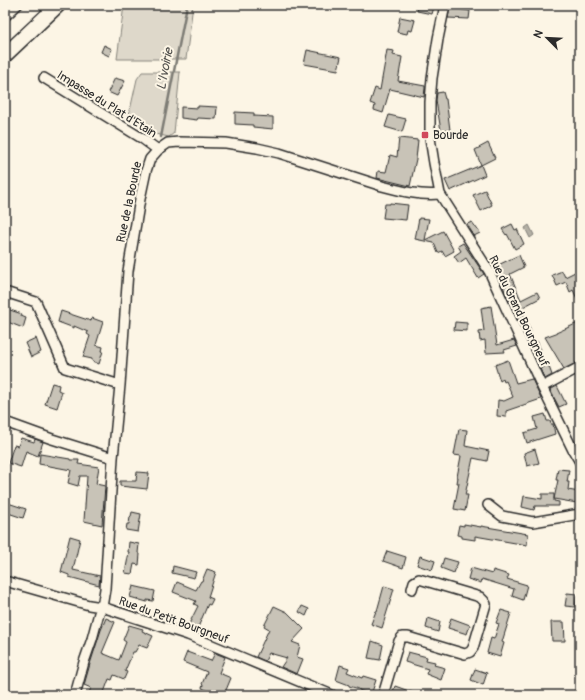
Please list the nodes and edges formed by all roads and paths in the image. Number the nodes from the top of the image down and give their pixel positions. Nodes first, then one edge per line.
1 (36, 5) edge
2 (58, 5) edge
3 (445, 5) edge
4 (5, 34) edge
5 (5, 55) edge
6 (44, 78) dead end
7 (158, 150) junction
8 (440, 194) junction
9 (5, 292) edge
10 (580, 367) edge
11 (120, 385) junction
12 (542, 387) junction
13 (5, 422) edge
14 (113, 458) junction
15 (579, 458) edge
16 (488, 505) dead end
17 (580, 514) edge
18 (5, 581) edge
19 (412, 588) dead end
20 (102, 607) junction
21 (75, 695) edge
22 (332, 695) edge
23 (383, 695) edge

1 - 4 highway
2 - 5 highway
3 - 8 street, Rue du Grand Bourgneuf
6 - 7 street, Impasse du Plat d'Etain
7 - 8 street
7 - 11 street, Rue de la Bourde
8 - 12 street, Rue du Grand Bourgneuf
9 - 11 street
10 - 12 street
11 - 14 street, Rue du Petit Bourgneuf
12 - 15 street, Rue du Grand Bourgneuf
13 - 14 street
14 - 20 street, Rue du Petit Bourgneuf
16 - 17 street
18 - 20 street
19 - 23 street
20 - 21 street
20 - 22 street, Rue du Petit Bourgneuf

